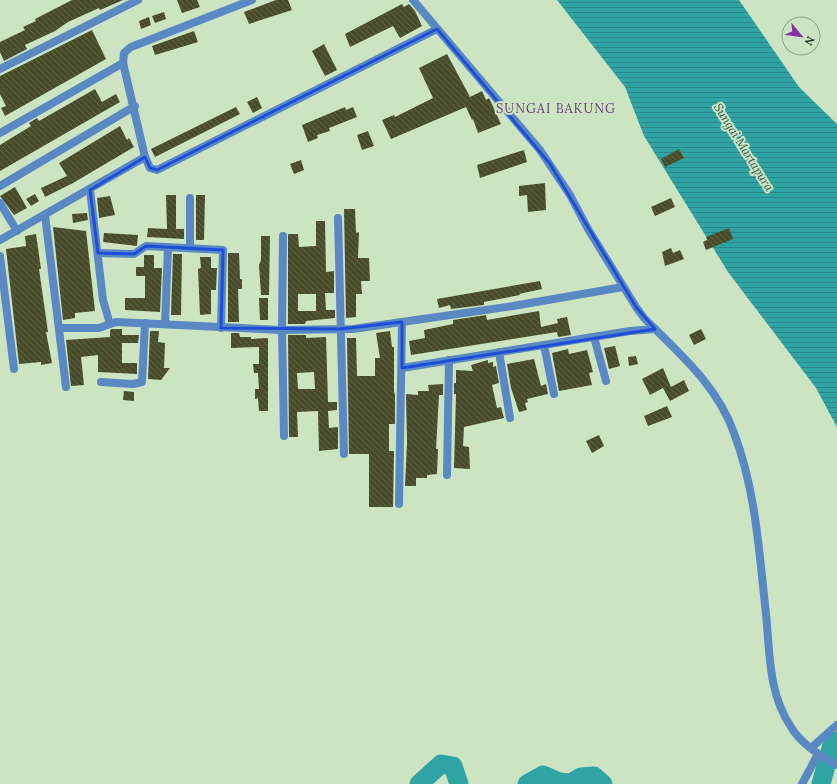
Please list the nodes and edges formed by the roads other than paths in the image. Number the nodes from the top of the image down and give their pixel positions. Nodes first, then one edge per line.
1 (138, 0) edge
2 (252, 0) edge
3 (413, 0) edge
4 (437, 28) junction
5 (123, 63) junction
6 (0, 69) edge
7 (135, 106) junction
8 (0, 133) edge
9 (145, 157) junction
10 (0, 186) edge
11 (90, 190) junction
12 (190, 198) dead end
13 (0, 203) edge
14 (45, 215) junction
15 (338, 218) dead end
16 (17, 231) junction
17 (283, 236) dead end
18 (0, 240) edge
19 (168, 247) junction
20 (190, 248) junction
21 (98, 253) junction
22 (0, 256) edge
23 (623, 287) junction
24 (402, 322) junction
25 (145, 323) junction
26 (110, 324) junction
27 (165, 324) junction
28 (59, 328) junction
29 (222, 328) junction
30 (340, 329) junction
31 (655, 329) junction
32 (282, 330) junction
33 (594, 337) junction
34 (544, 345) junction
35 (499, 352) junction
36 (450, 360) junction
37 (402, 368) junction
38 (14, 369) dead end
39 (606, 381) dead end
40 (100, 382) dead end
41 (66, 387) dead end
42 (554, 394) dead end
43 (510, 418) dead end
44 (284, 436) dead end
45 (344, 454) dead end
46 (447, 475) dead end
47 (399, 504) dead end
48 (837, 726) edge
49 (811, 748) junction
50 (821, 756) junction
51 (837, 765) edge
52 (802, 784) edge

1 - 6 street
2 - 5 street
3 - 4 street
4 - 9 street
4 - 23 street
5 - 7 street
5 - 8 street
7 - 9 street
7 - 10 street
9 - 11 street
11 - 14 street
11 - 21 street
12 - 20 street
13 - 16 street
14 - 16 street
14 - 28 street
15 - 30 street
16 - 18 street
17 - 32 street
19 - 20 street
19 - 21 street
19 - 27 street
20 - 29 street
21 - 26 street
22 - 38 street
23 - 24 street
23 - 31 street
24 - 30 street
24 - 37 street
25 - 26 street
25 - 27 street
25 - 40 street
26 - 28 street
27 - 29 street
28 - 41 street
29 - 32 street
30 - 32 street
30 - 45 street
31 - 33 street
31 - 49 street
32 - 44 street
33 - 34 street
33 - 39 street
34 - 35 street
34 - 42 street
35 - 36 street
35 - 43 street
36 - 37 street
36 - 46 street
37 - 47 street
48 - 49 street
49 - 50 street
50 - 51 street
50 - 52 street

